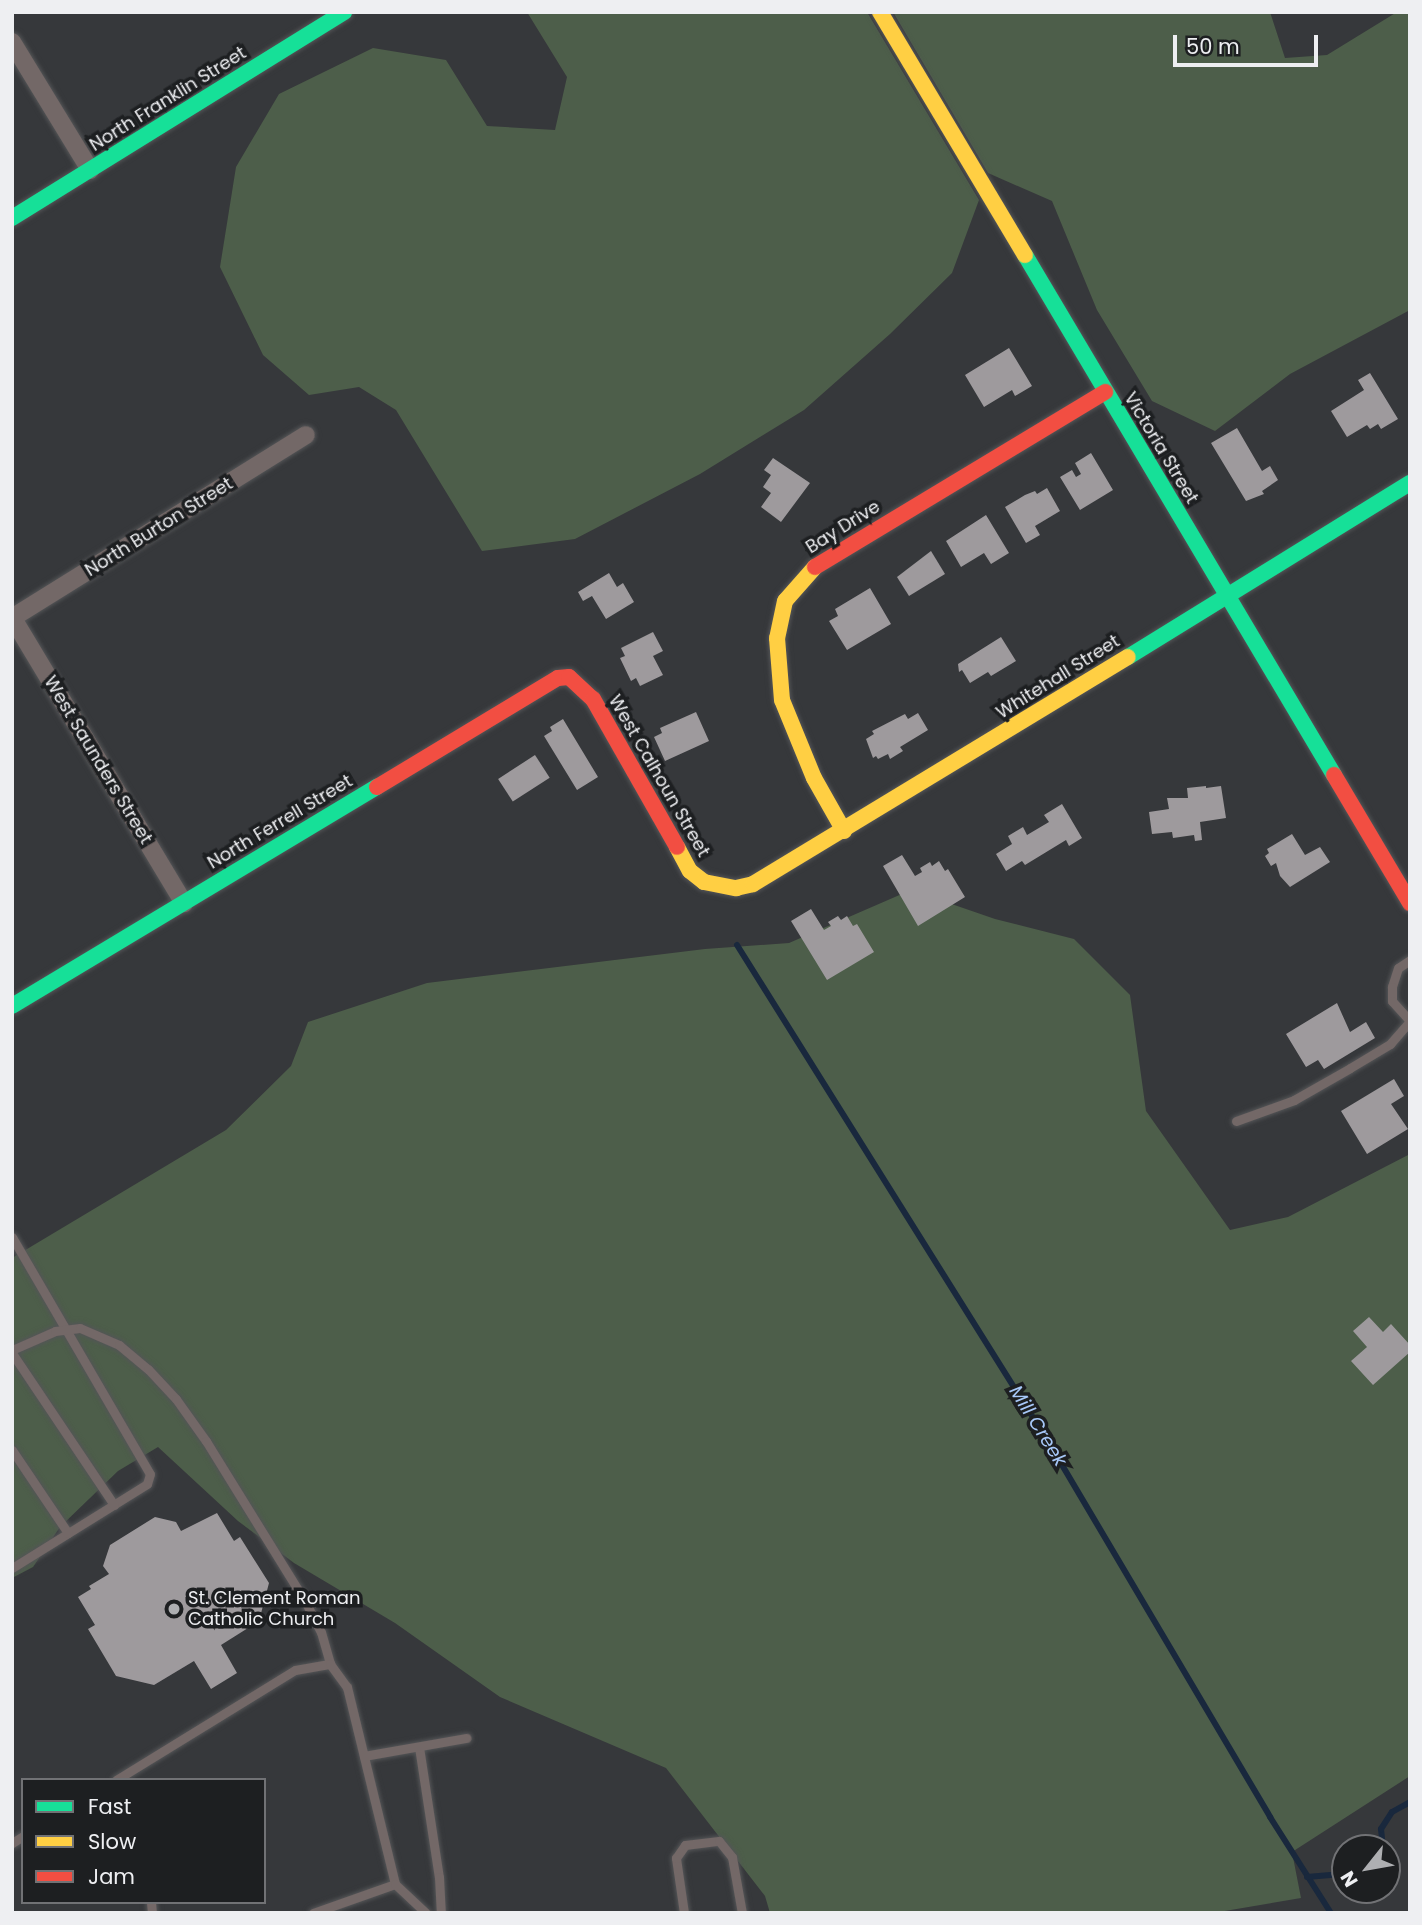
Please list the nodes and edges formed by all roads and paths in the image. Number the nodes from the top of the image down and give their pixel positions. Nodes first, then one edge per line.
1 (344, 12) edge
2 (880, 12) edge
3 (12, 42) edge
4 (90, 170) junction
5 (12, 218) edge
6 (1105, 392) junction
7 (306, 435) dead end
8 (1410, 483) edge
9 (1226, 596) junction
10 (12, 617) edge
11 (569, 677) joint
12 (844, 831) junction
13 (720, 887) joint
14 (184, 903) junction
15 (1410, 903) edge
16 (1410, 960) edge
17 (12, 1006) edge
18 (1410, 1021) edge
19 (1236, 1121) dead end
20 (12, 1237) edge
21 (67, 1330) junction
22 (12, 1352) edge
23 (12, 1450) edge
24 (114, 1505) junction
25 (68, 1533) junction
26 (12, 1553) edge
27 (16, 1566) edge
28 (330, 1664) junction
29 (466, 1738) dead end
30 (419, 1747) junction
31 (364, 1756) junction
32 (119, 1778) edge
33 (395, 1884) junction
34 (313, 1913) edge
35 (426, 1913) edge
36 (441, 1913) edge
37 (684, 1913) edge
38 (742, 1913) edge

1 - 4 street, North Franklin Street
2 - 6 street, Victoria Street
3 - 4 street
4 - 5 street, North Franklin Street
6 - 9 street, Victoria Street
6 - 12 street, Bay Drive
7 - 10 street, North Burton Street
8 - 9 street, Whitehall Street
9 - 12 street, Whitehall Street
9 - 15 street, Victoria Street
10 - 14 street, West Saunders Street
11 - 13 street, West Calhoun Street
11 - 14 street, North Ferrell Street
12 - 13 street, Whitehall Street
14 - 17 street, North Ferrell Street
16 - 18 lane
18 - 19 lane
20 - 21 lane
21 - 22 lane
21 - 24 lane
21 - 28 lane
22 - 24 lane
23 - 25 lane
24 - 25 lane
25 - 27 lane
26 - 27 lane
28 - 31 lane
28 - 32 lane
29 - 30 lane
30 - 31 lane
30 - 36 lane
31 - 33 lane
33 - 34 lane
33 - 35 lane
37 - 38 lane

